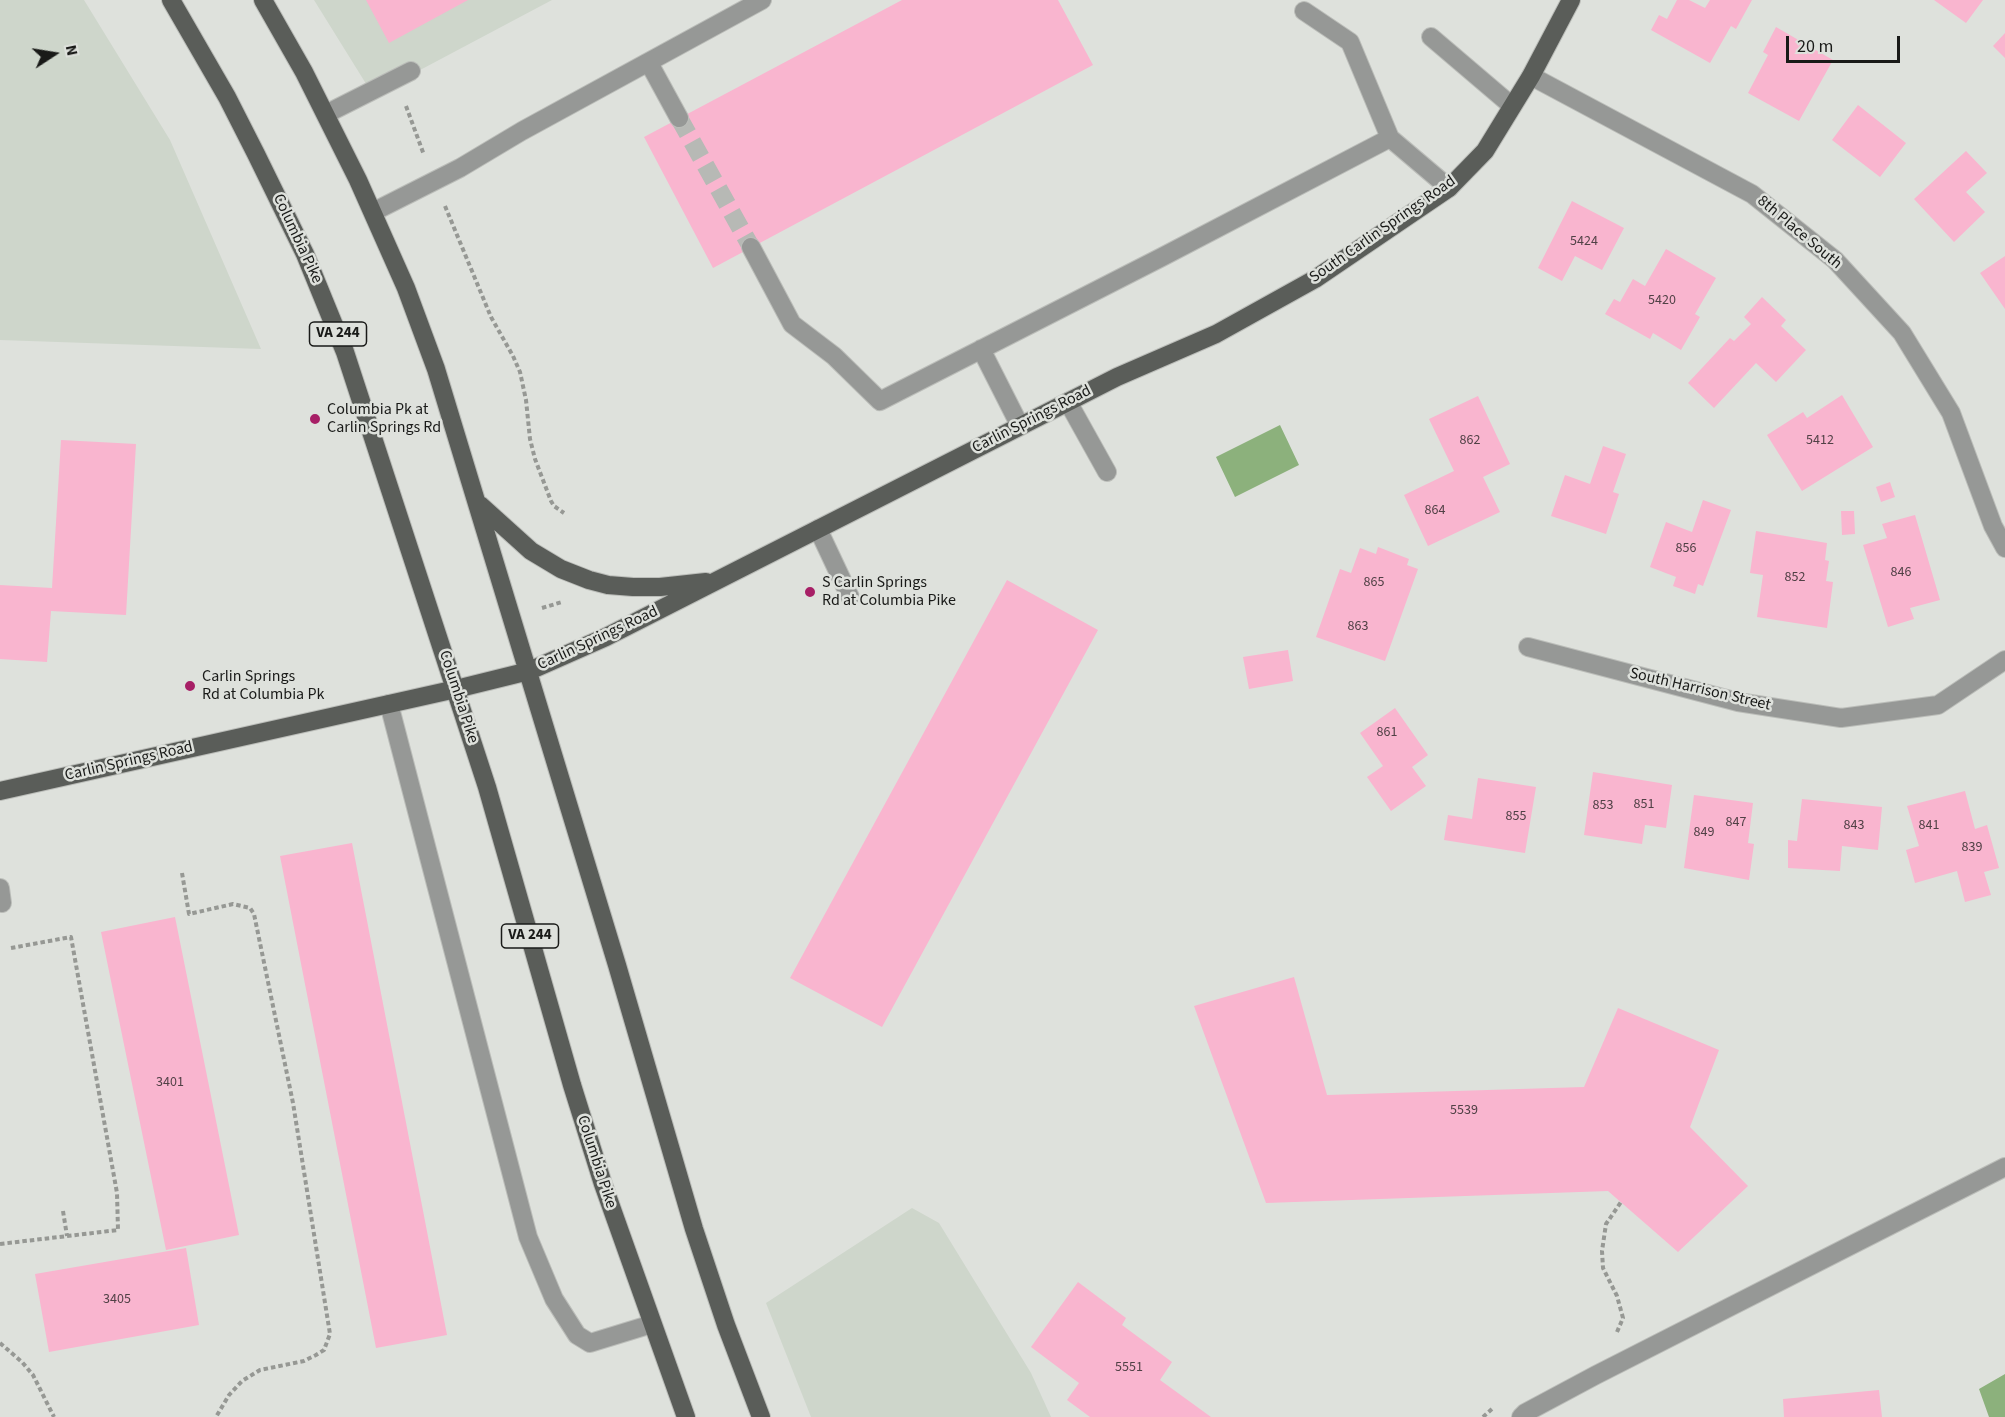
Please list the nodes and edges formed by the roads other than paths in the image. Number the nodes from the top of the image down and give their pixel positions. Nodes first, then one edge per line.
1 (171, 0) edge
2 (263, 0) edge
3 (762, 0) edge
4 (1571, 0) edge
5 (1304, 11) dead end
6 (1431, 37) dead end
7 (649, 63) junction
8 (411, 71) dead end
9 (1531, 76) junction
10 (1512, 106) junction
11 (326, 114) junction
12 (679, 118) tunnel mouth
13 (1390, 138) junction
14 (1449, 188) junction
15 (373, 212) junction
16 (751, 247) tunnel mouth
17 (981, 349) junction
18 (1118, 377) joint
19 (1068, 402) junction
20 (1020, 426) junction
21 (1107, 472) dead end
22 (478, 504) junction
23 (818, 529) junction
24 (2005, 548) edge
25 (716, 581) junction
26 (850, 597) dead end
27 (1528, 647) dead end
28 (2005, 660) edge
29 (529, 671) junction
30 (456, 689) junction
31 (389, 704) junction
32 (0, 791) edge
33 (2005, 1167) edge
34 (651, 1324) junction
35 (686, 1417) edge
36 (761, 1417) edge
37 (1521, 1417) edge

1 - 30 main road, Columbia Pike / VA 244
2 - 11 main road
3 - 7 street
4 - 9 main road, South Carlin Springs Road
5 - 13 street
6 - 10 street
7 - 12 street
7 - 15 street
8 - 11 street
9 - 10 main road, South Carlin Springs Road
9 - 24 street, 8th Place South
10 - 14 main road, South Carlin Springs Road
11 - 15 main road
13 - 14 street
13 - 17 street
14 - 18 main road, South Carlin Springs Road
15 - 22 main road
16 - 17 street
17 - 20 street
18 - 19 main road, Carlin Springs Road
19 - 20 main road, Carlin Springs Road
19 - 21 street
20 - 23 main road, Carlin Springs Road
22 - 25 main road
22 - 29 main road
23 - 25 main road, Carlin Springs Road
23 - 26 street
25 - 29 main road, Carlin Springs Road
27 - 28 street, South Harrison Street
29 - 30 main road, Carlin Springs Road
29 - 36 main road
30 - 31 main road, Carlin Springs Road
30 - 34 main road, Columbia Pike / VA 244
31 - 32 main road, Carlin Springs Road
31 - 34 street
33 - 37 street
34 - 35 main road, Columbia Pike

